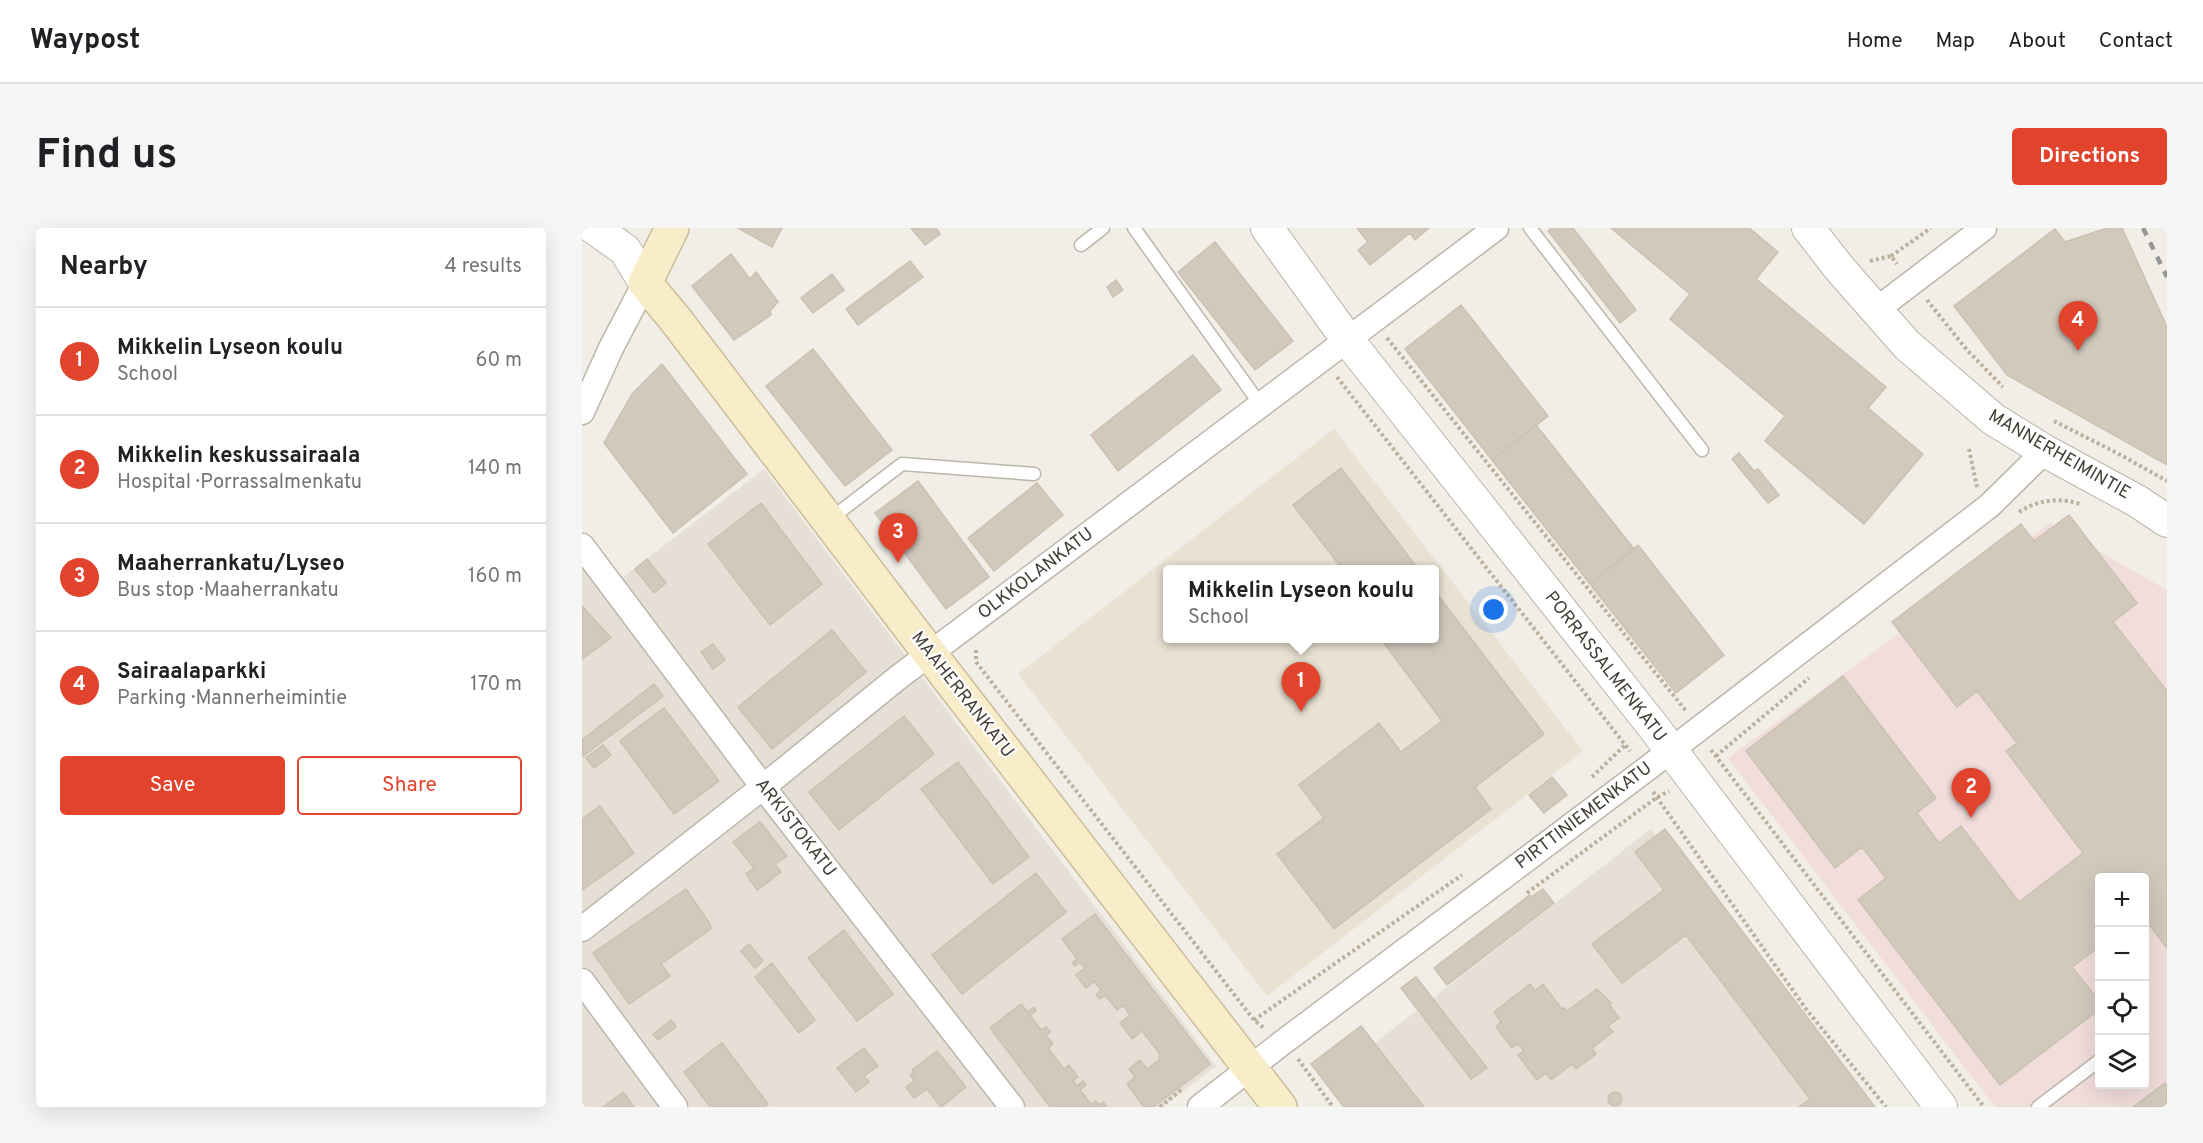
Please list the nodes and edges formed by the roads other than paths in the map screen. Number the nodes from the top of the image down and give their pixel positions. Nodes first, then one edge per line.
1 (594, 228) edge
2 (672, 228) edge
3 (1102, 228) edge
4 (1134, 228) edge
5 (1267, 228) edge
6 (1496, 228) edge
7 (1530, 228) edge
8 (1808, 228) edge
9 (1984, 228) edge
10 (1081, 245) dead end
11 (645, 283) junction
12 (1876, 310) junction
13 (1347, 339) junction
14 (1260, 404) junction
15 (582, 412) edge
16 (1702, 450) dead end
17 (2045, 451) junction
18 (1034, 474) dead end
19 (828, 521) junction
20 (2167, 521) edge
21 (582, 546) edge
22 (930, 654) junction
23 (1670, 751) junction
24 (763, 787) junction
25 (582, 929) edge
26 (582, 981) edge
27 (2095, 1064) edge
28 (1250, 1068) junction
29 (675, 1107) edge
30 (1012, 1107) edge
31 (1200, 1107) edge
32 (1280, 1107) edge
33 (1941, 1107) edge
34 (2038, 1107) edge

1 - 11 street
2 - 11 main road
3 - 10 lane
4 - 14 lane
5 - 13 street, PORRASSALMENKATU
6 - 13 street, OLKKOLANKATU
7 - 16 lane
8 - 12 street, MANNERHEIMINTIE
9 - 12 street
11 - 15 street
11 - 19 main road, MAAHERRANKATU
12 - 17 street, MANNERHEIMINTIE
13 - 14 street, OLKKOLANKATU
13 - 23 street, PORRASSALMENKATU
14 - 22 street, OLKKOLANKATU
17 - 20 street, MANNERHEIMINTIE
17 - 23 street, PIRTTINIEMENKATU
18 - 19 lane
19 - 22 main road, MAAHERRANKATU
21 - 24 street, ARKISTOKATU
22 - 24 street, OLKKOLANKATU
22 - 28 main road, MAAHERRANKATU
23 - 28 street, PIRTTINIEMENKATU
23 - 33 street, PORRASSALMENKATU
24 - 25 street, OLKKOLANKATU
24 - 30 street, ARKISTOKATU
26 - 29 street
27 - 34 lane
28 - 31 street, PIRTTINIEMENKATU
28 - 32 main road, MAAHERRANKATU

